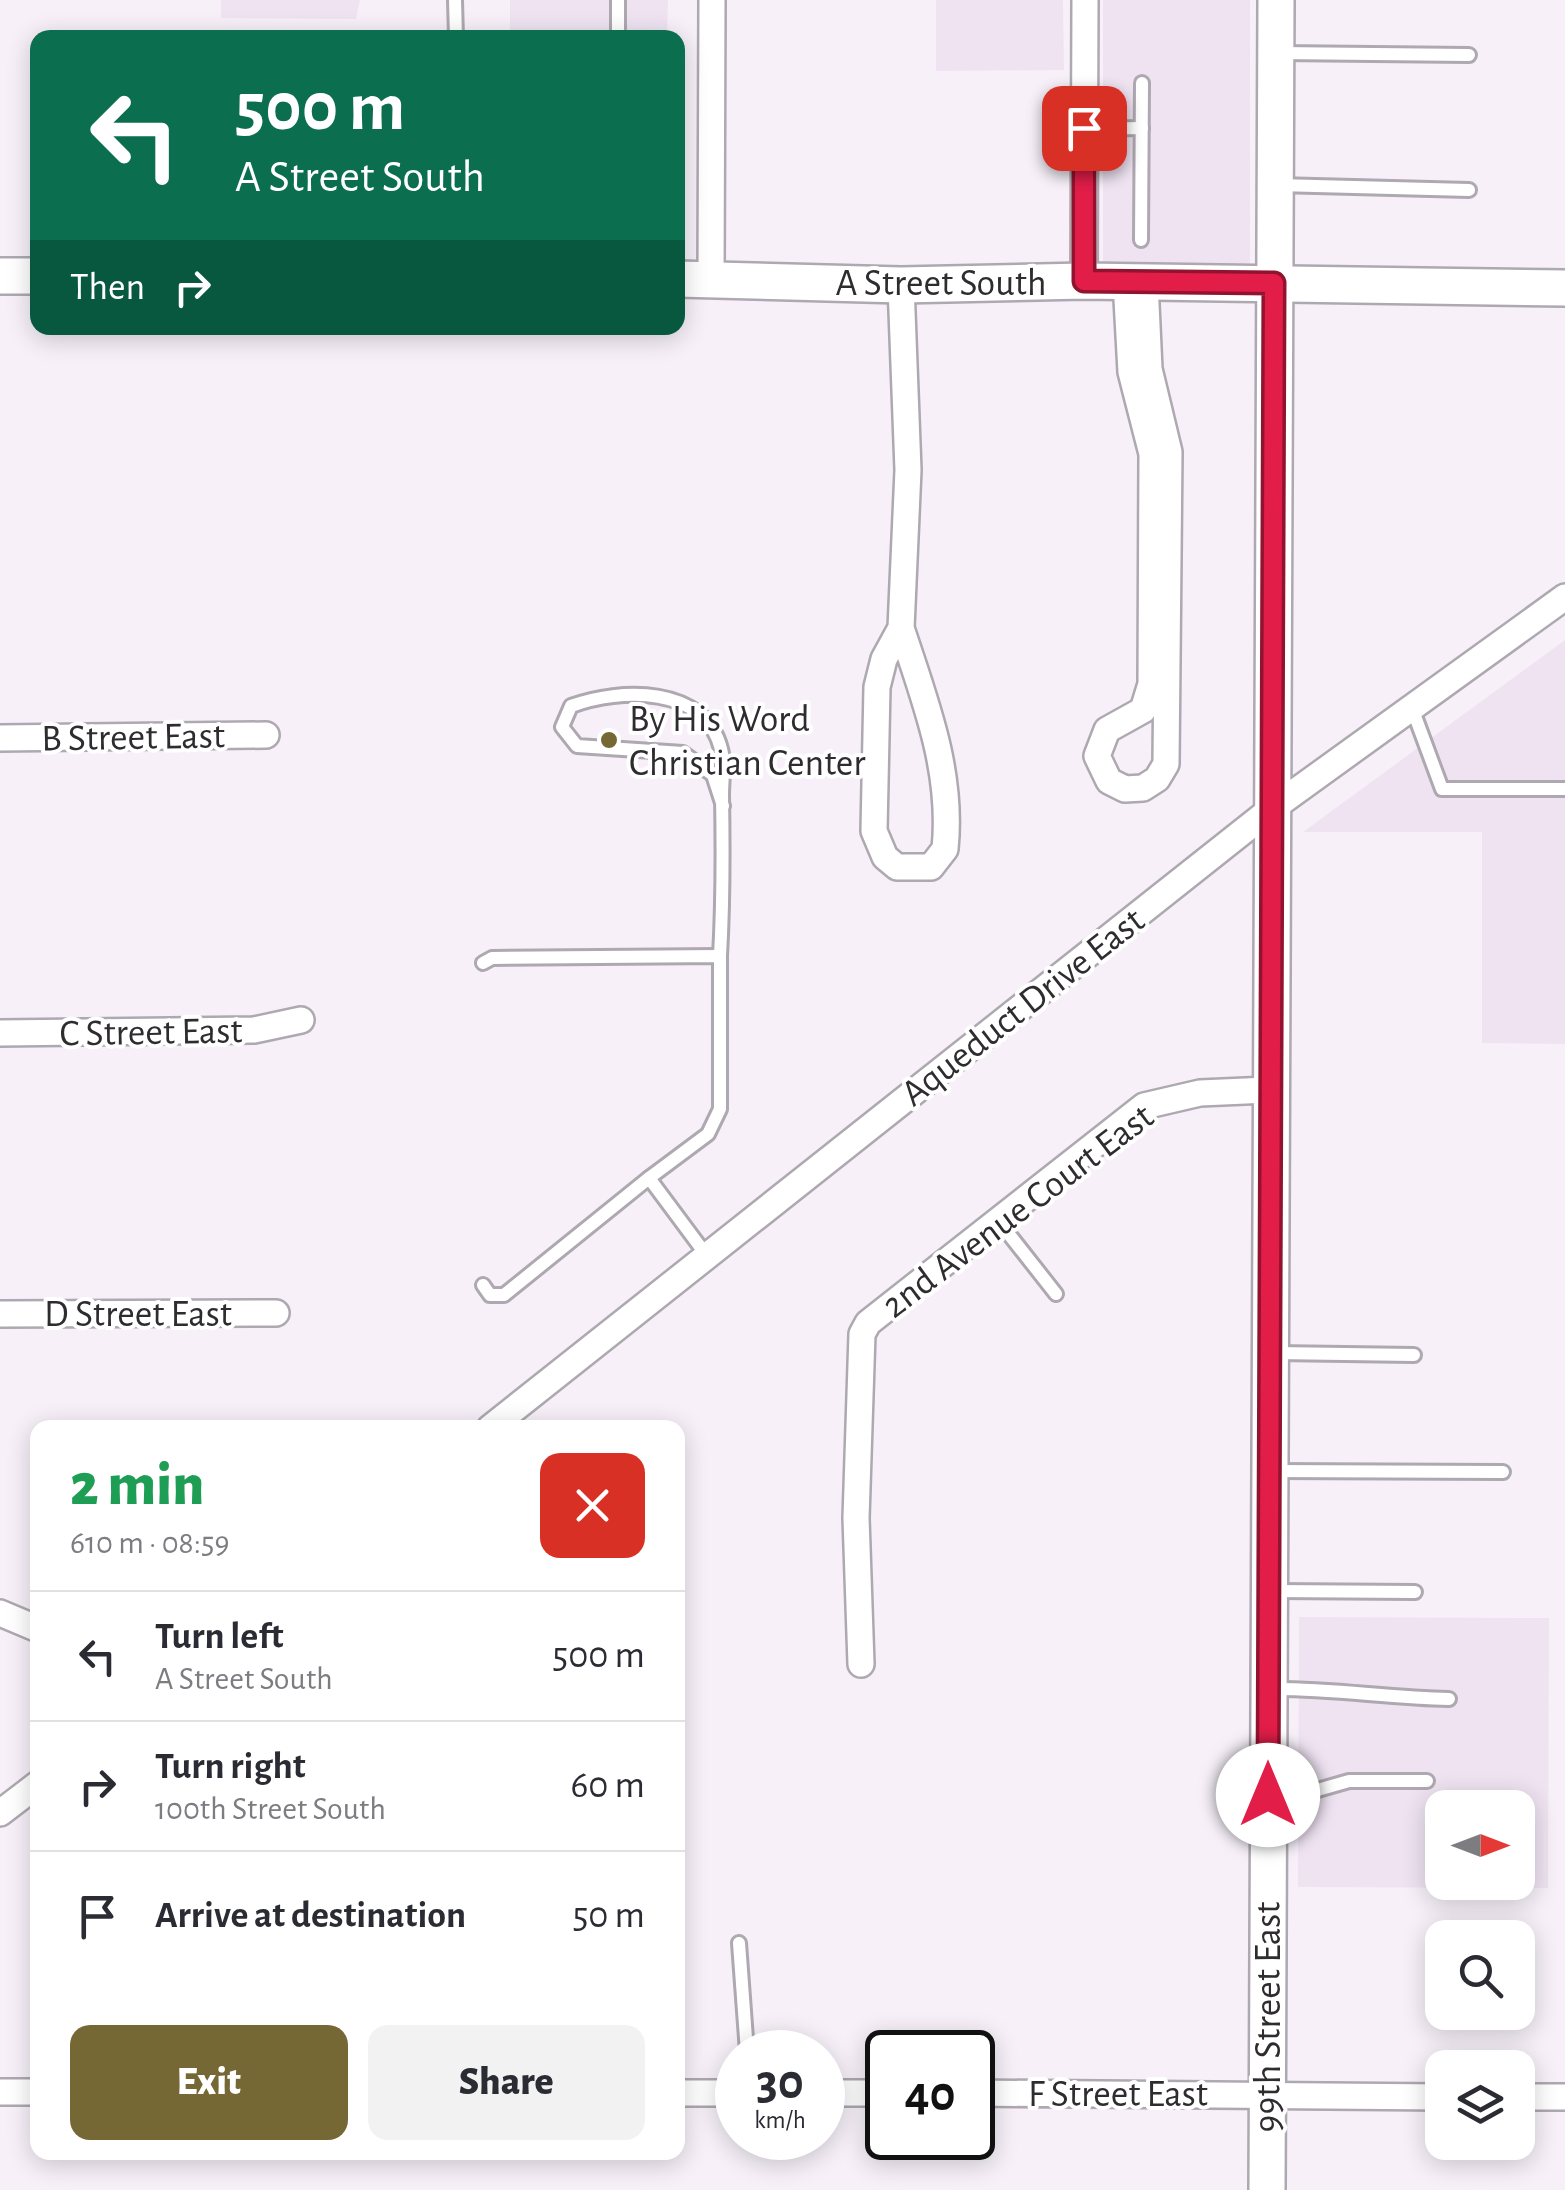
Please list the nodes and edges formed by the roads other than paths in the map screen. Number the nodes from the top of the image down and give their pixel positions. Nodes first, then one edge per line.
1 (455, 0) edge
2 (618, 0) edge
3 (712, 0) edge
4 (1085, 0) edge
5 (1276, 0) edge
6 (456, 30) edge
7 (618, 30) edge
8 (1275, 53) junction
9 (1469, 54) dead end
10 (1142, 83) dead end
11 (1084, 128) junction
12 (1142, 128) junction
13 (1275, 185) junction
14 (1469, 190) dead end
15 (1141, 240) dead end
16 (0, 276) edge
17 (30, 276) edge
18 (694, 278) edge
19 (1084, 281) junction
20 (1136, 281) junction
21 (1274, 283) junction
22 (901, 284) junction
23 (1565, 288) edge
24 (1565, 597) edge
25 (901, 628) junction
26 (1412, 708) junction
27 (266, 735) dead end
28 (0, 738) edge
29 (1565, 789) edge
30 (723, 806) junction
31 (1270, 810) junction
32 (720, 956) junction
33 (484, 963) dead end
34 (302, 1020) dead end
35 (0, 1033) edge
36 (1268, 1090) junction
37 (649, 1178) junction
38 (998, 1220) junction
39 (706, 1256) junction
40 (484, 1286) dead end
41 (1056, 1294) dead end
42 (276, 1313) dead end
43 (0, 1314) edge
44 (1268, 1353) junction
45 (1414, 1355) dead end
46 (500, 1420) edge
47 (1268, 1471) junction
48 (1503, 1472) dead end
49 (1268, 1590) junction
50 (1415, 1592) dead end
51 (0, 1613) edge
52 (30, 1626) edge
53 (861, 1664) dead end
54 (1268, 1689) junction
55 (1448, 1699) dead end
56 (1427, 1780) dead end
57 (30, 1790) edge
58 (1268, 1795) junction
59 (0, 1813) edge
60 (739, 1943) dead end
61 (745, 2030) edge
62 (0, 2092) edge
63 (30, 2092) edge
64 (685, 2093) edge
65 (715, 2093) edge
66 (995, 2093) edge
67 (1267, 2093) junction
68 (1565, 2096) edge
69 (1425, 2097) edge
70 (1535, 2097) edge
71 (1267, 2190) edge

1 - 6 lane
2 - 7 lane
3 - 18 street
4 - 11 street
5 - 8 street, 99th Street East
8 - 9 lane
8 - 13 street, 99th Street East
10 - 12 lane
11 - 12 lane
11 - 19 street
12 - 15 lane
13 - 14 lane
13 - 21 street, 99th Street East
16 - 17 street
18 - 22 street, A Street South
19 - 20 street, A Street South
19 - 22 street, A Street South
20 - 20 street
20 - 21 street, A Street South
21 - 23 street, A Street South
21 - 31 street, 99th Street East
22 - 25 street
24 - 26 street, Aqueduct Drive East
25 - 25 street
26 - 29 lane
26 - 31 street, Aqueduct Drive East
27 - 28 street, B Street East
30 - 30 lane
30 - 32 lane
31 - 36 street, 99th Street East
31 - 39 street, Aqueduct Drive East
32 - 33 lane
32 - 37 lane
34 - 35 street, C Street East
36 - 38 street, 2nd Avenue Court East
36 - 44 street, 99th Street East
37 - 39 lane
37 - 40 lane
38 - 41 lane
38 - 53 street, 2nd Avenue Court East
39 - 46 street, Aqueduct Drive East
42 - 43 street, D Street East
44 - 45 lane
44 - 47 street, 99th Street East
47 - 48 lane
47 - 49 street, 99th Street East
49 - 50 lane
49 - 54 street, 99th Street East
51 - 52 street
54 - 55 lane
54 - 58 street, 99th Street East
56 - 58 lane
57 - 59 street
58 - 67 street, 99th Street East
60 - 61 lane
62 - 63 street
64 - 65 street
66 - 67 street, F Street East
67 - 69 street, F Street East
67 - 71 street, 99th Street East
68 - 70 street

